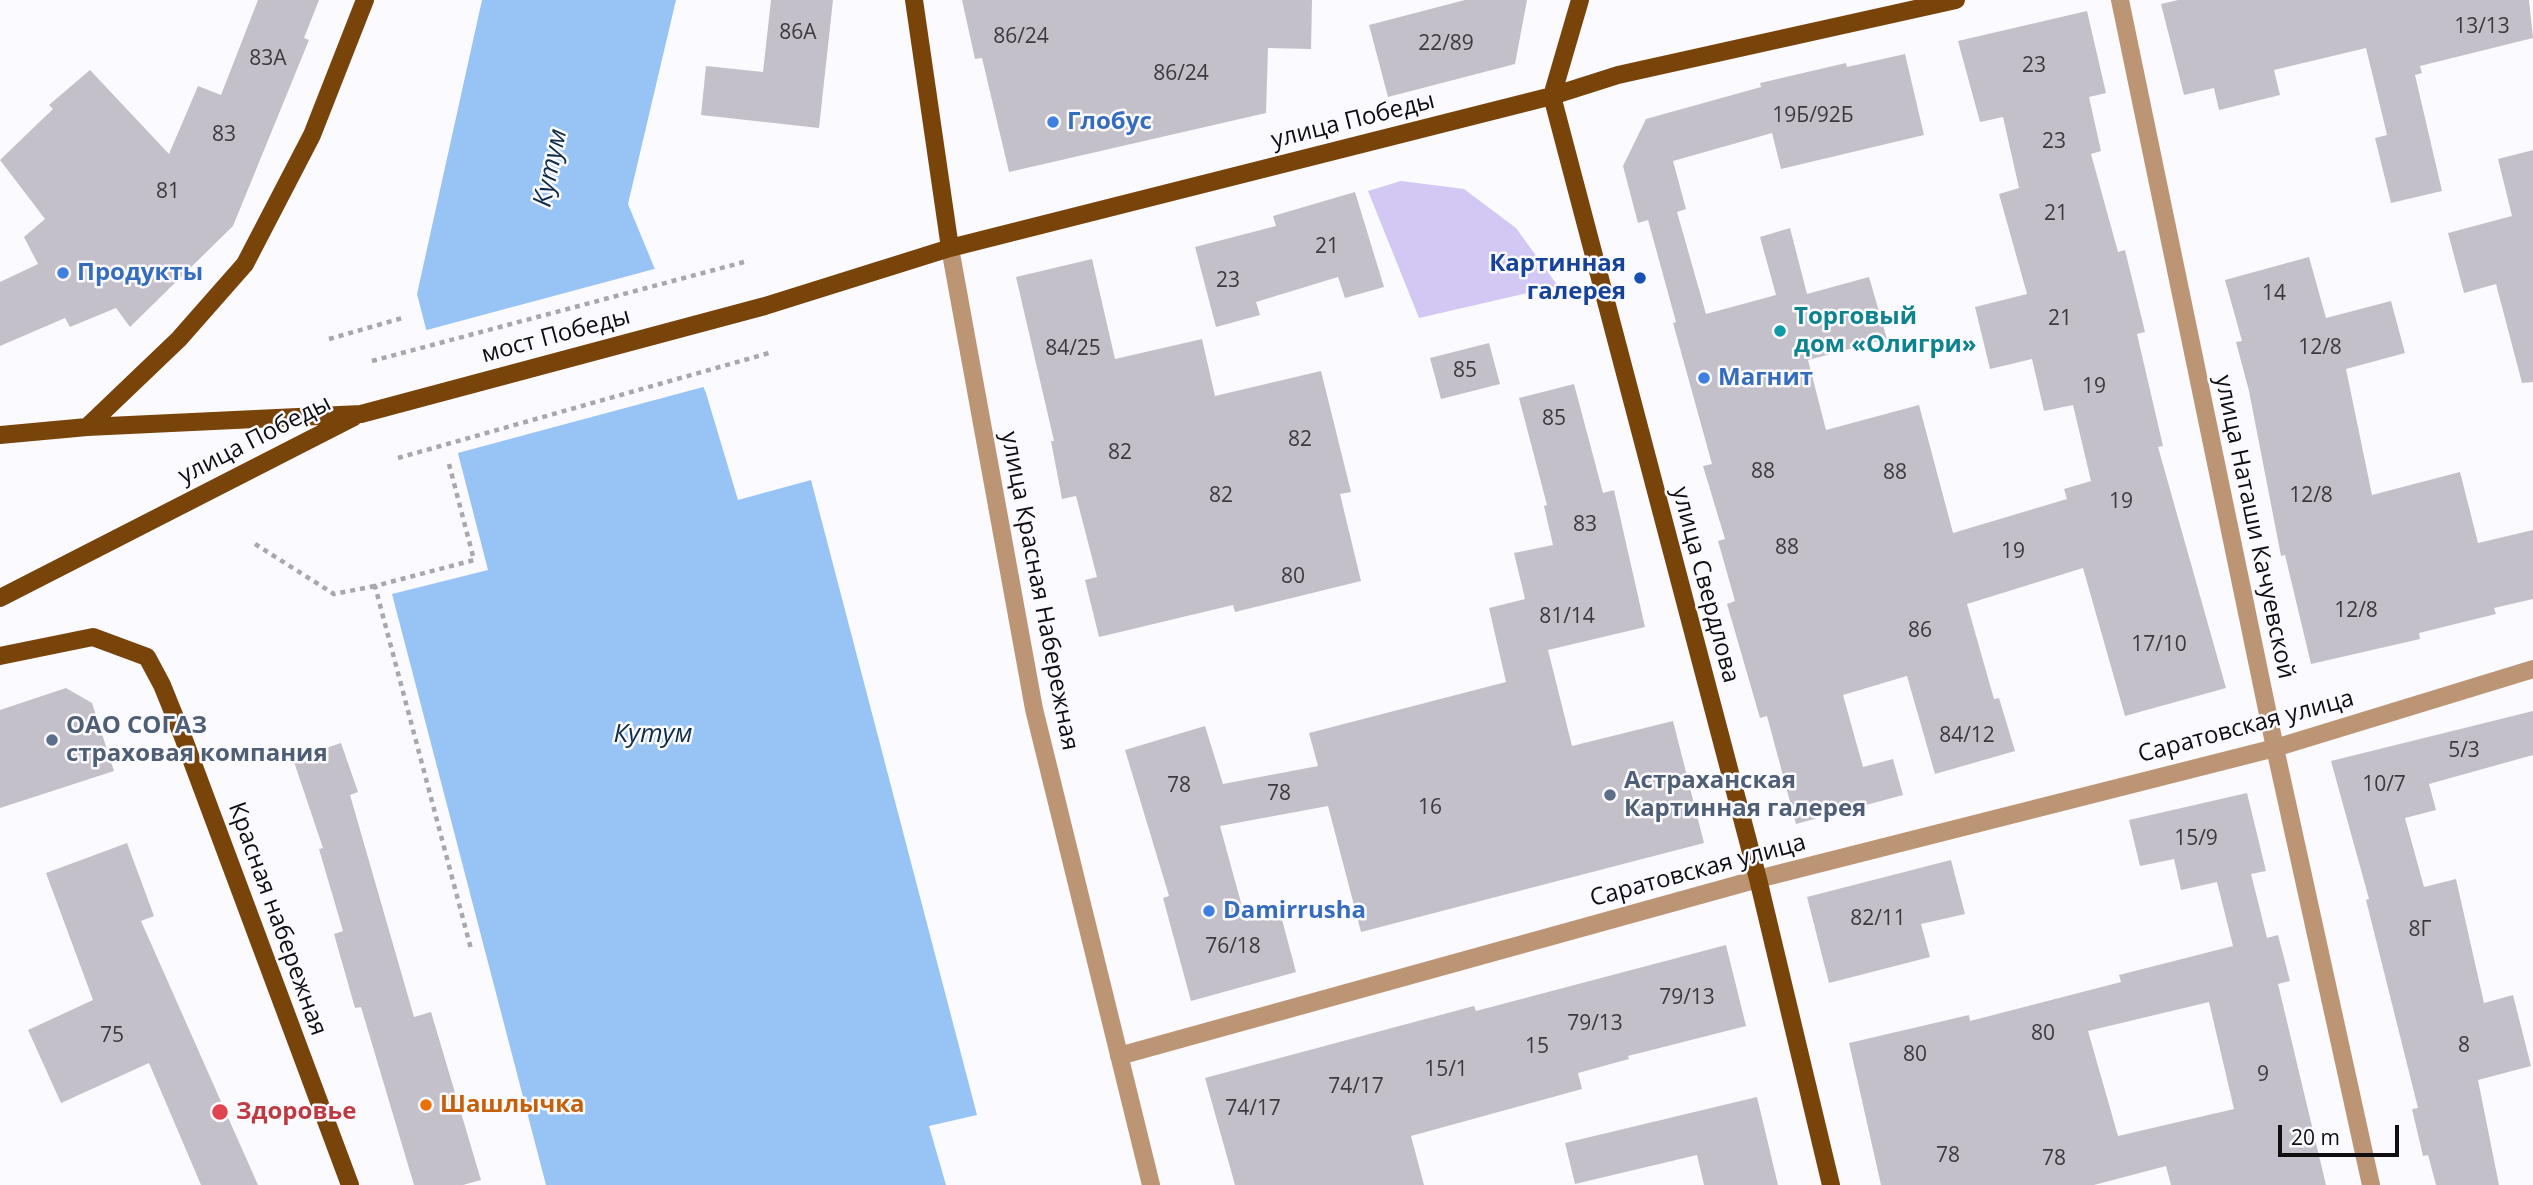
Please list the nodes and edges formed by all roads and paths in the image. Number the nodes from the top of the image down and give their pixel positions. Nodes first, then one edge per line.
1 (365, 0) edge
2 (915, 0) edge
3 (1580, 0) edge
4 (1956, 0) edge
5 (2120, 0) edge
6 (1552, 96) junction
7 (950, 248) junction
8 (744, 262) dead end
9 (765, 306) joint
10 (406, 317) dead end
11 (329, 339) dead end
12 (769, 353) dead end
13 (372, 361) dead end
14 (361, 414) junction
15 (88, 427) junction
16 (0, 435) edge
17 (398, 458) dead end
18 (449, 464) dead end
19 (255, 544) dead end
20 (375, 586) junction
21 (0, 598) edge
22 (0, 656) edge
23 (2533, 670) edge
24 (2275, 748) junction
25 (1758, 879) junction
26 (471, 949) dead end
27 (1119, 1056) junction
28 (350, 1185) edge
29 (1151, 1185) edge
30 (1831, 1185) edge
31 (2371, 1185) edge

1 - 15 main road
2 - 7 main road, улица Красная Набережная
3 - 6 main road
4 - 6 main road, улица Победы
5 - 24 street, улица Наташи Качуевской
6 - 7 main road, улица Победы
6 - 25 main road, улица Свердлова
7 - 9 main road, улица Победы
7 - 27 street, улица Красная Набережная
8 - 13 path
9 - 14 main road, мост Победы
10 - 11 path
12 - 17 path
14 - 15 main road, улица Победы
14 - 21 main road, улица Победы
15 - 16 main road, улица Победы
18 - 20 path
19 - 20 path
20 - 26 path
22 - 28 main road, Красная набережная
23 - 24 street, Саратовская улица
24 - 25 street, Саратовская улица
24 - 31 street, улица Наташи Качуевской
25 - 27 street, Саратовская улица
25 - 30 main road, улица Свердлова
27 - 29 street, улица Красная Набережная

